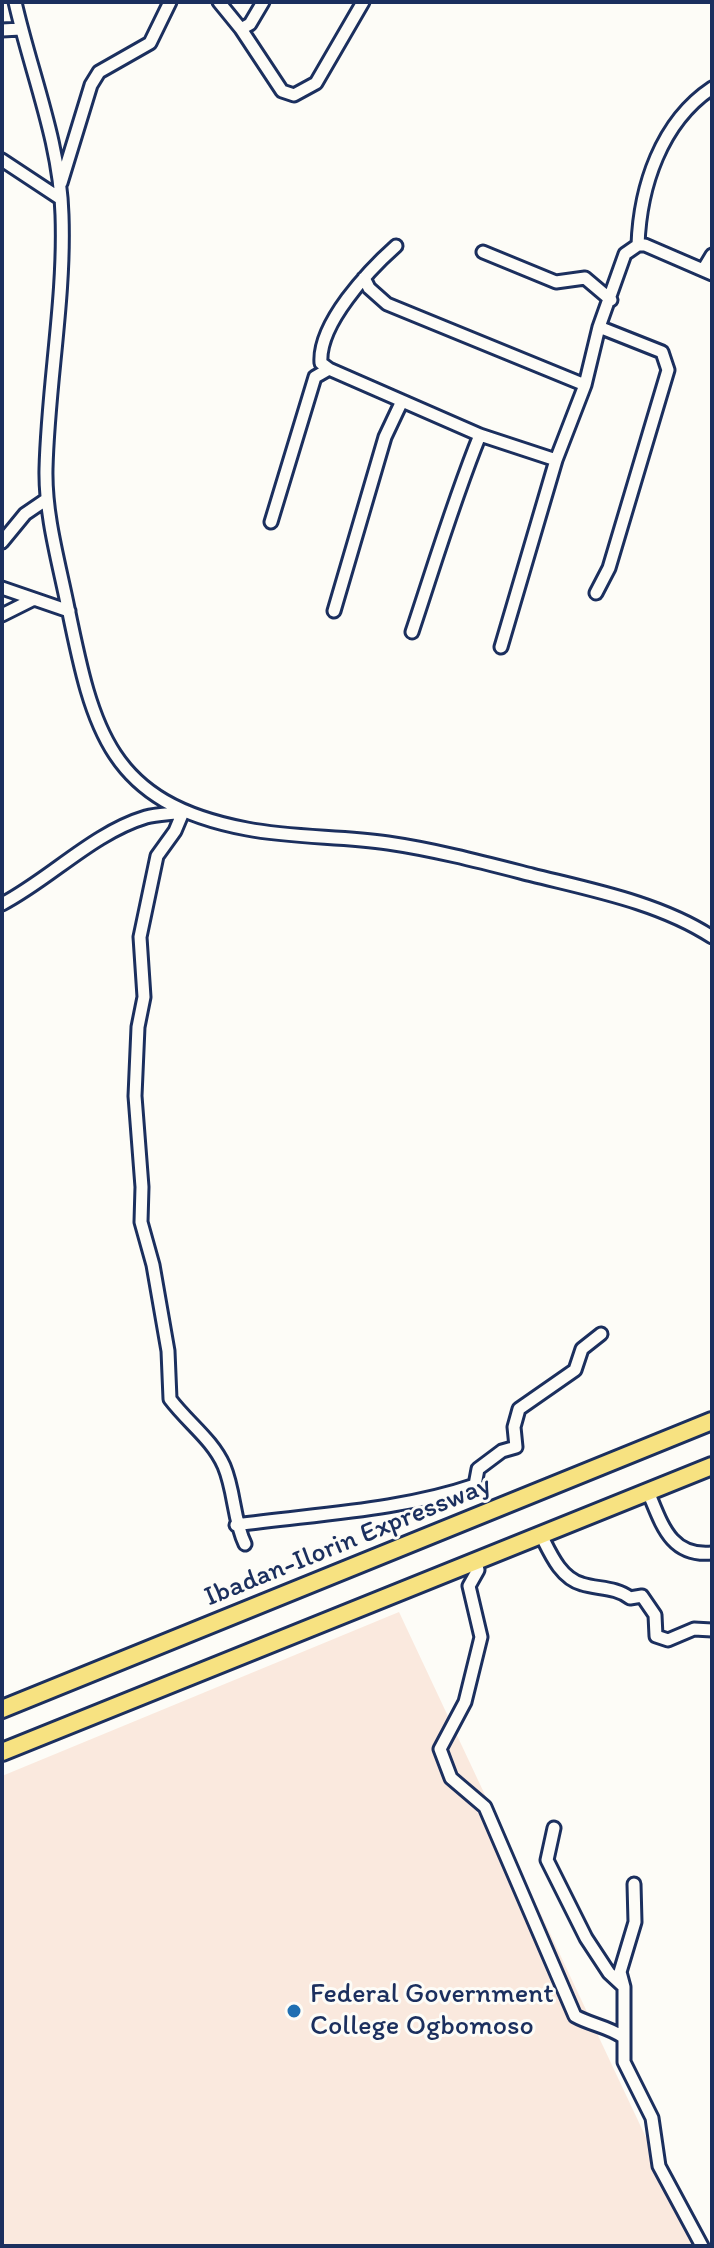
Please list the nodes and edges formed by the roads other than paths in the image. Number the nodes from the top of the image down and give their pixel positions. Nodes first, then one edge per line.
1 (15, 2) edge
2 (170, 2) edge
3 (219, 2) edge
4 (263, 2) edge
5 (363, 2) edge
6 (21, 29) junction
7 (241, 29) junction
8 (2, 30) edge
9 (712, 88) edge
10 (2, 160) edge
11 (61, 183) junction
12 (61, 199) junction
13 (638, 245) junction
14 (396, 246) dead end
15 (483, 252) dead end
16 (712, 255) edge
17 (708, 272) edge
18 (364, 278) junction
19 (611, 300) junction
20 (599, 327) junction
21 (329, 369) junction
22 (585, 385) junction
23 (402, 401) junction
24 (480, 435) junction
25 (556, 460) junction
26 (47, 499) junction
27 (271, 522) dead end
28 (2, 542) edge
29 (2, 588) edge
30 (596, 593) dead end
31 (32, 600) junction
32 (69, 611) junction
33 (334, 611) dead end
34 (2, 615) edge
35 (412, 632) dead end
36 (501, 647) dead end
37 (183, 812) junction
38 (2, 904) edge
39 (712, 937) edge
40 (601, 1334) dead end
41 (712, 1421) edge
42 (712, 1466) edge
43 (649, 1494) junction
44 (236, 1525) junction
45 (542, 1537) junction
46 (245, 1544) dead end
47 (712, 1553) edge
48 (476, 1563) junction
49 (712, 1630) edge
50 (2, 1709) edge
51 (2, 1752) edge
52 (554, 1828) dead end
53 (634, 1884) dead end
54 (624, 1987) junction
55 (623, 2037) junction
56 (702, 2246) edge

1 - 6 street
2 - 11 street
3 - 7 street
4 - 7 street
5 - 7 street
6 - 8 street
6 - 11 street
9 - 13 street
10 - 12 street
11 - 12 street
12 - 26 street
13 - 17 street
13 - 19 street
14 - 18 street
15 - 19 street
16 - 17 street
18 - 21 street
18 - 22 street
19 - 20 street
20 - 22 street
20 - 30 street
21 - 23 street
21 - 27 street
22 - 25 street
23 - 24 street
23 - 33 street
24 - 25 street
24 - 35 street
25 - 36 street
26 - 28 street
26 - 32 street
29 - 31 street
31 - 32 street
31 - 34 street
32 - 37 street
37 - 38 street
37 - 39 street
37 - 44 street
40 - 44 street
41 - 50 highway, Ibadan-Ilorin Expressway
42 - 43 highway
43 - 45 highway
43 - 47 street
44 - 46 street
45 - 48 highway
45 - 49 street
48 - 51 highway
48 - 55 street
52 - 54 street
53 - 54 street
54 - 55 street
55 - 56 street

